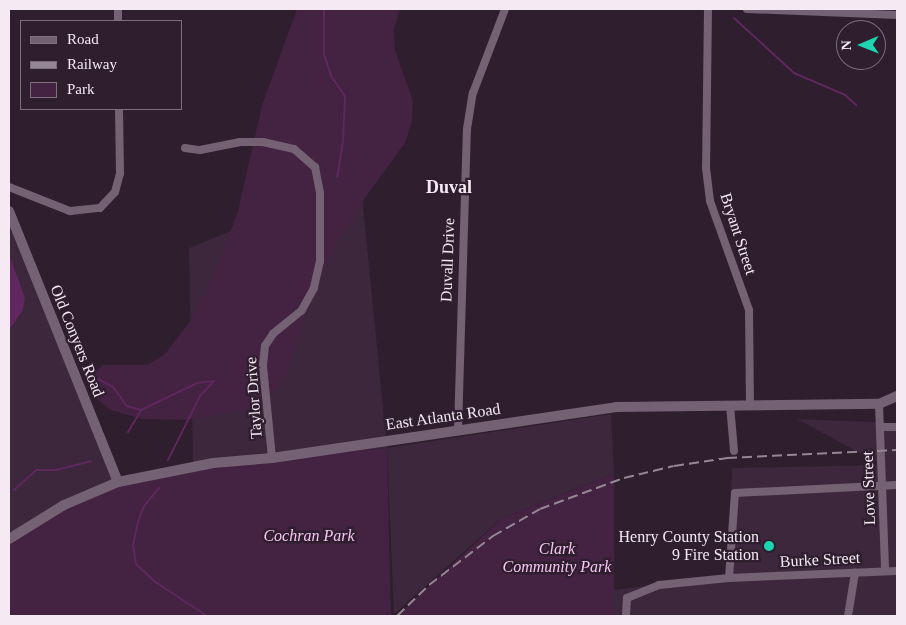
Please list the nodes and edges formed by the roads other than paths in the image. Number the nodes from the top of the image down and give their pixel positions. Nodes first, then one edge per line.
1 (505, 9) edge
2 (708, 9) edge
3 (747, 9) edge
4 (878, 12) edge
5 (897, 16) edge
6 (119, 110) edge
7 (185, 148) dead end
8 (9, 187) edge
9 (9, 211) edge
10 (897, 396) edge
11 (879, 404) junction
12 (730, 405) junction
13 (750, 406) junction
14 (880, 427) junction
15 (897, 427) edge
16 (458, 430) junction
17 (734, 451) dead end
18 (272, 458) junction
19 (118, 482) junction
20 (883, 485) junction
21 (897, 485) edge
22 (9, 539) edge
23 (885, 571) junction
24 (897, 571) edge
25 (855, 573) junction
26 (729, 578) junction
27 (626, 616) edge
28 (848, 616) edge

1 - 16 street, Duvall Drive
2 - 13 street, Bryant Street
3 - 4 street
4 - 5 street
6 - 8 street
7 - 18 street, Taylor Drive
9 - 19 street, Old Conyers Road
10 - 11 street, East Atlanta Road
11 - 13 street, East Atlanta Road
11 - 14 street, Love Street
12 - 13 street, East Atlanta Road
12 - 16 street, East Atlanta Road
12 - 17 street
14 - 15 street
14 - 20 street, Love Street
16 - 18 street, East Atlanta Road
18 - 19 street, East Atlanta Road
19 - 22 street, East Atlanta Road
20 - 21 street
20 - 23 street, Love Street
20 - 26 street
23 - 24 street, Burke Street
23 - 25 street, Burke Street
25 - 26 street, Burke Street
25 - 28 street
26 - 27 street, Burke Street

